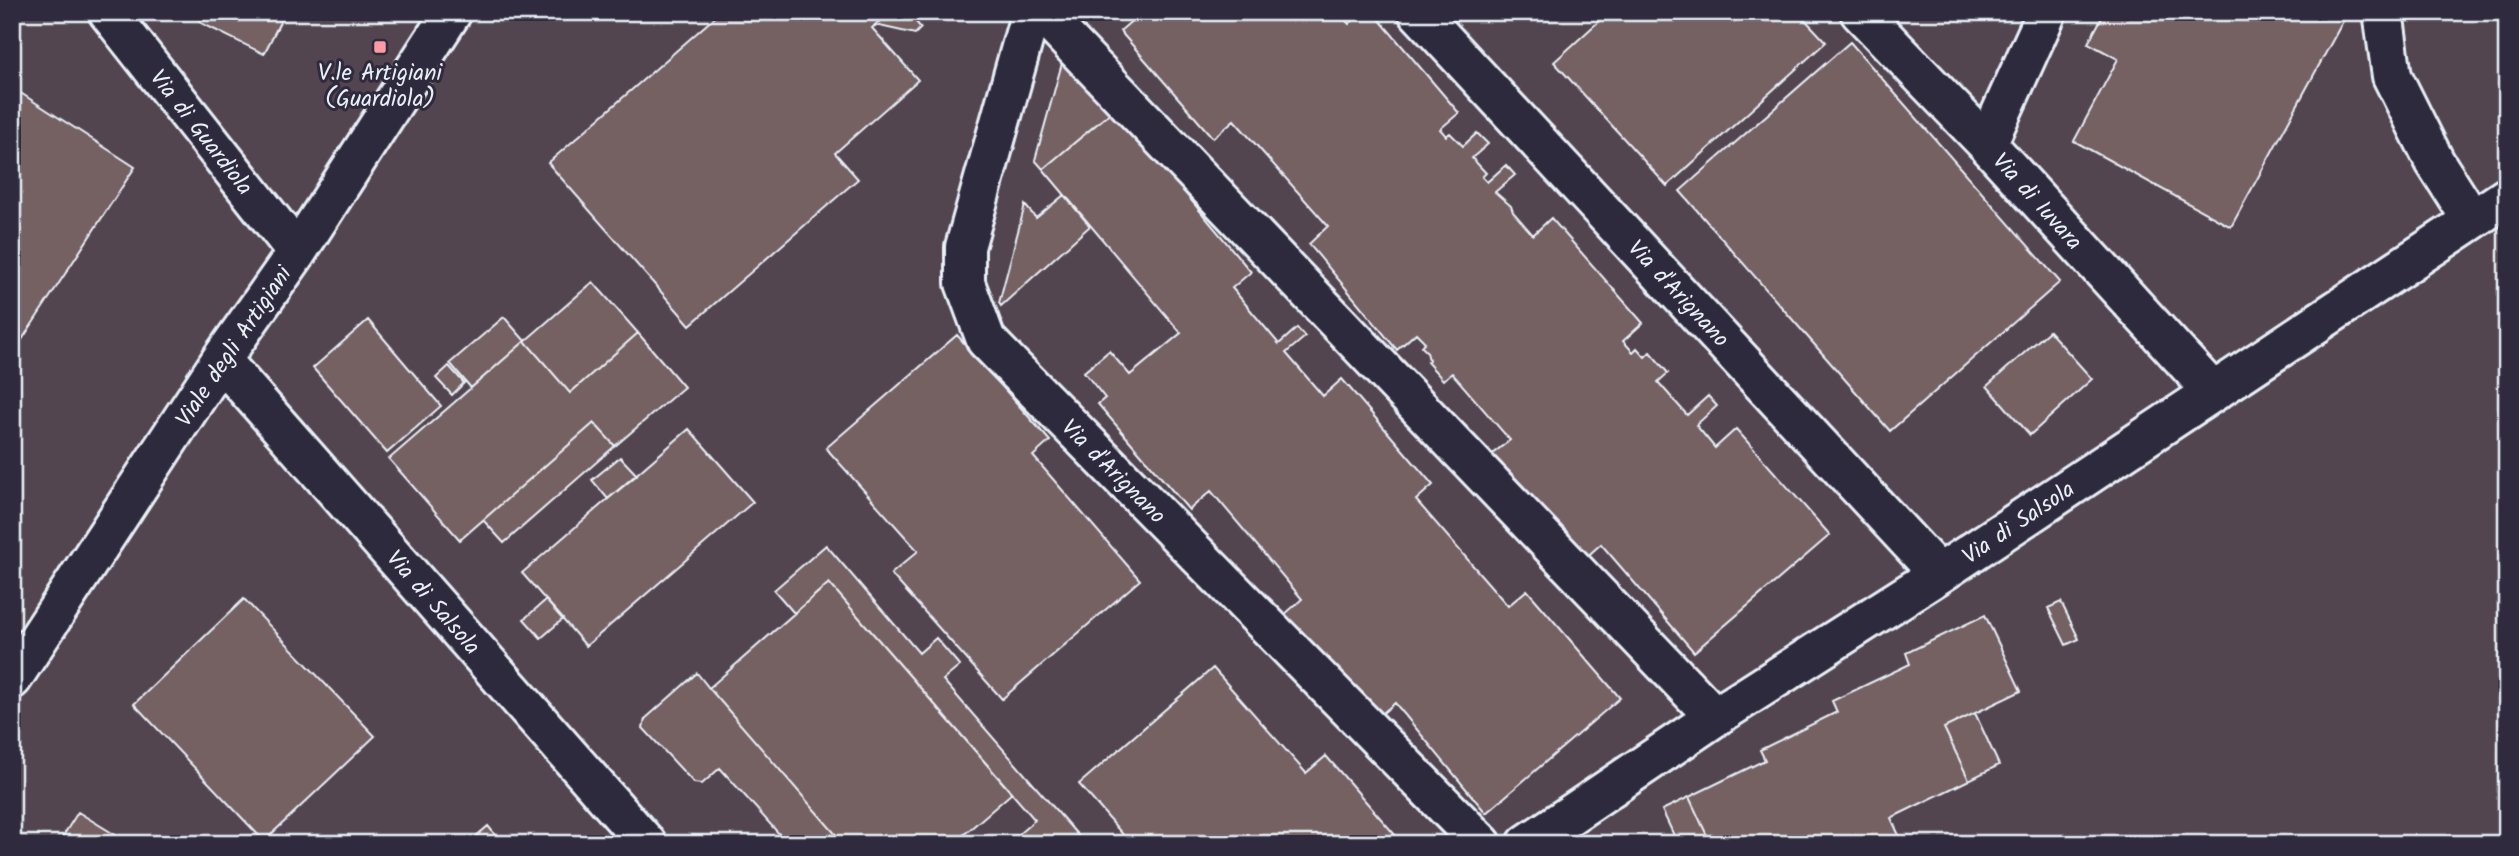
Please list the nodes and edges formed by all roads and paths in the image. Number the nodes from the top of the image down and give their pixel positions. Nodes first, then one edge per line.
1 (108, 12) edge
2 (452, 12) edge
3 (1031, 12) edge
4 (1041, 12) edge
5 (1418, 12) edge
6 (1860, 12) edge
7 (2047, 12) edge
8 (2383, 12) edge
9 (1987, 144) junction
10 (2507, 197) edge
11 (2472, 220) junction
12 (297, 252) junction
13 (220, 360) junction
14 (2214, 392) junction
15 (1939, 574) junction
16 (12, 679) edge
17 (1714, 717) junction
18 (647, 844) edge
19 (1482, 844) edge
20 (1527, 844) edge

1 - 12 street, Via di Guardiola
2 - 12 street, Viale degli Artigiani
3 - 19 street, Via d'Arignano
4 - 17 street
5 - 15 street, Via d'Arignano
6 - 9 street, Via di Iuvara
7 - 9 street
8 - 11 street
9 - 14 street, Via di Iuvara
10 - 11 street, Via di Salsola
11 - 14 street, Via di Salsola
12 - 13 street, Viale degli Artigiani
13 - 16 street, Viale degli Artigiani
13 - 18 street, Via di Salsola
14 - 15 street, Via di Salsola
15 - 17 street, Via di Salsola
17 - 20 street, Via di Salsola

